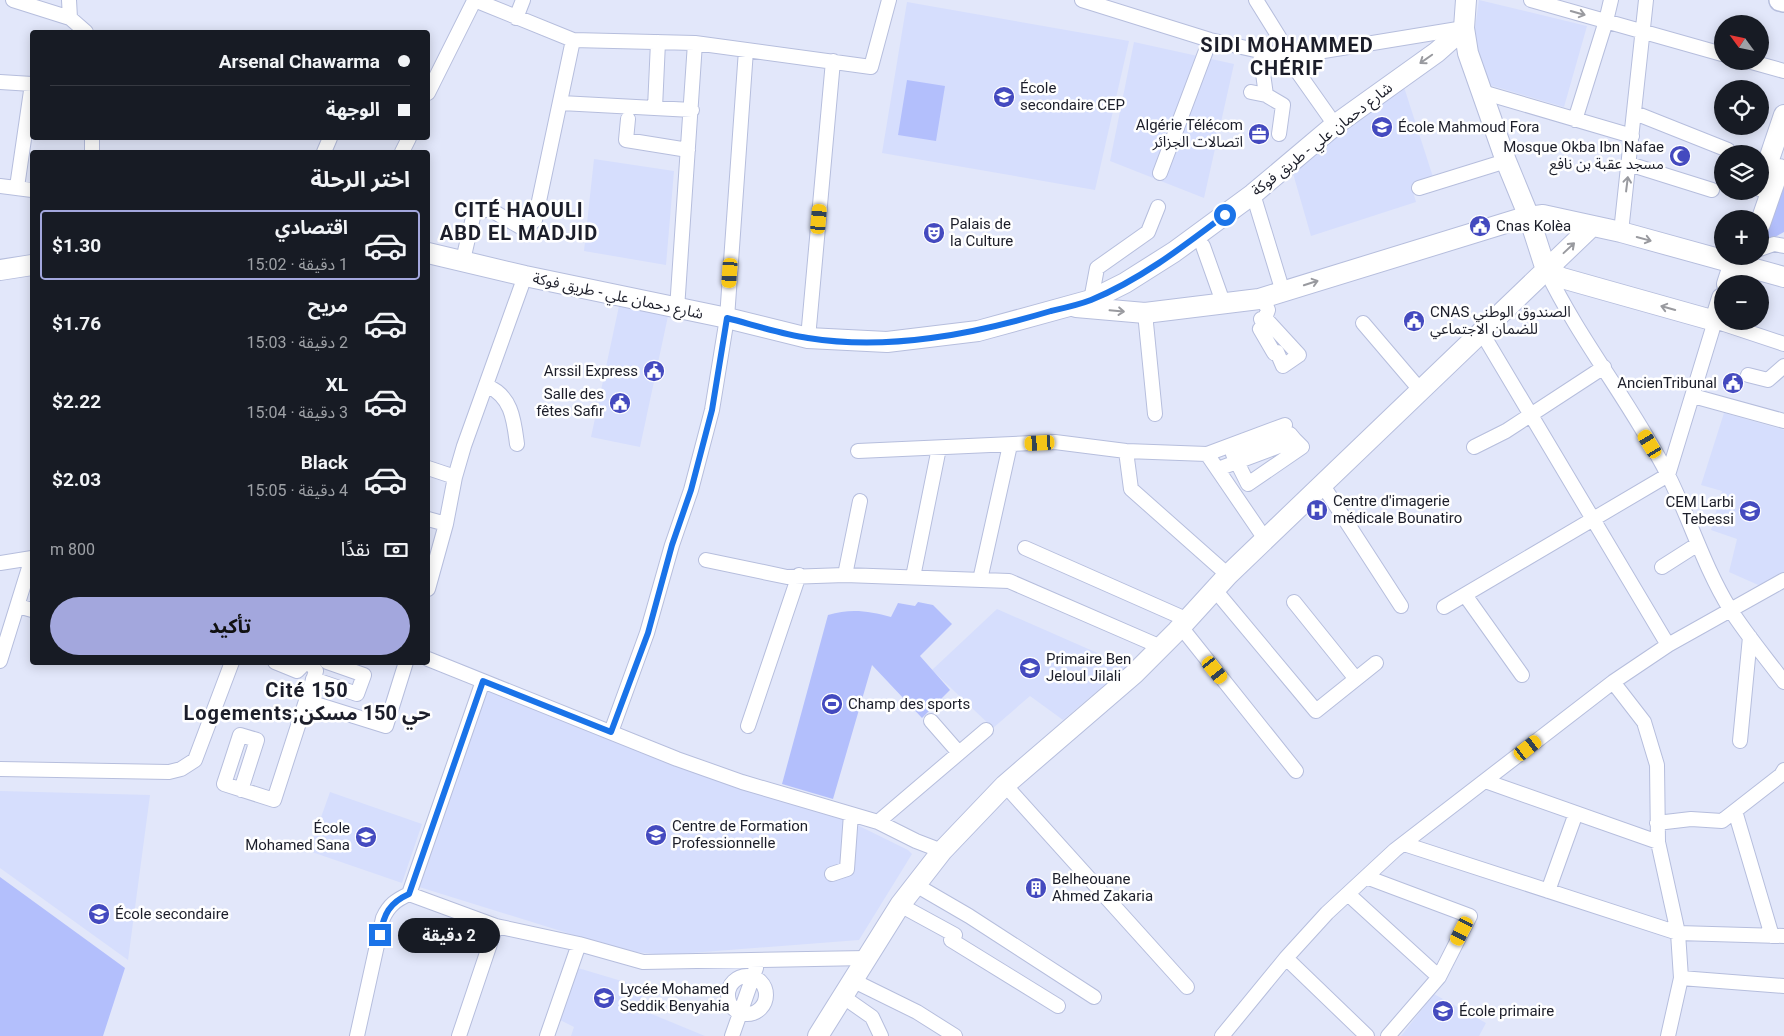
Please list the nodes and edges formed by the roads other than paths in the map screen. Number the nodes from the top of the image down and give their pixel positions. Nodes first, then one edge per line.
1 (13, 0) edge
2 (69, 0) edge
3 (523, 0) edge
4 (889, 0) edge
5 (1082, 0) edge
6 (1256, 0) edge
7 (1531, 0) edge
8 (1610, 0) edge
9 (1646, 0) edge
10 (1780, 0) edge
11 (1464, 1) edge
12 (1784, 1) edge
13 (70, 18) junction
14 (516, 18) junction
15 (1606, 21) junction
16 (1464, 28) junction
17 (84, 30) edge
18 (1644, 31) junction
19 (574, 40) junction
20 (1210, 40) junction
21 (658, 42) junction
22 (695, 43) junction
23 (746, 50) junction
24 (1260, 52) junction
25 (1714, 52) edge
26 (1287, 57) junction
27 (832, 61) junction
28 (1769, 67) edge
29 (1784, 72) edge
30 (0, 82) edge
31 (30, 84) edge
32 (430, 88) edge
33 (1250, 92) dead end
34 (1482, 92) junction
35 (1266, 95) junction
36 (30, 98) edge
37 (562, 102) junction
38 (655, 108) junction
39 (692, 110) junction
40 (1635, 113) junction
41 (1784, 115) edge
42 (628, 119) dead end
43 (1575, 120) junction
44 (1335, 125) junction
45 (1280, 134) dead end
46 (1632, 136) junction
47 (1715, 145) edge
48 (688, 150) junction
49 (1784, 154) edge
50 (1769, 159) edge
51 (1506, 161) junction
52 (1629, 164) junction
53 (1160, 172) dead end
54 (0, 186) edge
55 (17, 188) junction
56 (1419, 188) dead end
57 (30, 190) edge
58 (1712, 190) dead end
59 (1253, 194) junction
60 (1158, 207) dead end
61 (1765, 210) edge
62 (1528, 217) junction
63 (1592, 226) junction
64 (1621, 232) junction
65 (1203, 246) dead end
66 (1769, 246) edge
67 (1784, 246) edge
68 (430, 253) edge
69 (1714, 254) edge
70 (463, 260) junction
71 (30, 265) edge
72 (1754, 265) edge
73 (0, 270) edge
74 (1546, 270) junction
75 (525, 276) junction
76 (1784, 277) edge
77 (1283, 292) junction
78 (1264, 298) junction
79 (1091, 300) junction
80 (1224, 305) junction
81 (1069, 307) junction
82 (677, 309) junction
83 (1145, 313) junction
84 (727, 318) junction
85 (1265, 318) dead end
86 (1714, 321) edge
87 (1363, 323) dead end
88 (1714, 324) edge
89 (1742, 330) edge
90 (1482, 333) junction
91 (808, 338) junction
92 (1784, 344) edge
93 (1784, 366) edge
94 (1604, 367) junction
95 (1748, 375) dead end
96 (487, 386) junction
97 (1421, 391) junction
98 (1692, 396) junction
99 (1155, 414) dead end
100 (1530, 415) junction
101 (1784, 420) edge
102 (1285, 425) dead end
103 (517, 444) dead end
104 (1010, 445) junction
105 (1474, 447) dead end
106 (939, 448) junction
107 (858, 451) dead end
108 (1126, 451) junction
109 (1207, 454) junction
110 (1236, 462) junction
111 (430, 469) edge
112 (1218, 469) junction
113 (1668, 475) junction
114 (455, 476) junction
115 (1322, 484) junction
116 (860, 501) dead end
117 (430, 520) edge
118 (1594, 520) junction
119 (446, 524) junction
120 (1265, 539) junction
121 (1698, 544) junction
122 (1025, 548) dead end
123 (30, 558) edge
124 (706, 560) dead end
125 (0, 562) edge
126 (30, 565) edge
127 (1662, 567) dead end
128 (800, 575) junction
129 (845, 575) junction
130 (1228, 575) junction
131 (913, 578) junction
132 (980, 580) junction
133 (1784, 580) edge
134 (430, 582) edge
135 (1215, 590) junction
136 (1465, 595) junction
137 (1294, 602) dead end
138 (18, 606) junction
139 (1401, 606) dead end
140 (1444, 608) dead end
141 (30, 609) edge
142 (1731, 609) junction
143 (1184, 624) junction
144 (1750, 637) junction
145 (1668, 646) junction
146 (1161, 647) junction
147 (430, 660) edge
148 (0, 661) edge
149 (1376, 663) dead end
150 (231, 665) edge
151 (282, 665) edge
152 (405, 665) edge
153 (316, 667) edge
154 (1522, 675) dead end
155 (1356, 679) junction
156 (483, 681) junction
157 (1613, 682) junction
158 (1784, 682) edge
159 (306, 701) junction
160 (931, 720) dead end
161 (748, 726) dead end
162 (986, 730) dead end
163 (611, 732) junction
164 (1740, 741) dead end
165 (959, 753) junction
166 (0, 769) edge
167 (1784, 770) edge
168 (1296, 771) dead end
169 (1485, 781) junction
170 (1006, 785) junction
171 (241, 790) dead end
172 (1735, 810) junction
173 (1576, 813) junction
174 (851, 814) junction
175 (878, 822) junction
176 (1657, 823) junction
177 (1658, 842) junction
178 (1404, 844) junction
179 (942, 851) junction
180 (832, 874) dead end
181 (1366, 877) junction
182 (914, 884) junction
183 (1548, 891) junction
184 (409, 894) junction
185 (1348, 894) junction
186 (900, 904) junction
187 (496, 926) junction
188 (1678, 933) junction
189 (1778, 936) edge
190 (579, 944) junction
191 (867, 958) junction
192 (1286, 958) junction
193 (759, 961) junction
194 (753, 977) junction
195 (1439, 977) junction
196 (1681, 978) junction
197 (1187, 986) dead end
198 (1784, 986) edge
199 (847, 988) junction
200 (1094, 997) dead end
201 (1058, 1006) dead end
202 (741, 1013) junction
203 (358, 1036) edge
204 (459, 1036) edge
205 (547, 1036) edge
206 (732, 1036) edge
207 (818, 1036) edge
208 (881, 1036) edge
209 (955, 1036) edge
210 (1222, 1036) edge
211 (1367, 1036) edge
212 (1388, 1036) edge
213 (1668, 1036) edge

1 - 13 street
2 - 13 street
3 - 14 street
4 - 27 street
5 - 20 street
6 - 26 street
7 -> 15 street
8 - 15 street
9 - 18 street
10 - 12 main road
11 - 16 main road
13 - 17 street
14 - 19 street
14 - 32 street
15 - 18 street
15 - 43 street
16 - 26 street
16 - 34 main road
16 -> 44 main road, شارع دحمان علي - طريق فوكة
18 - 25 street
18 - 40 street
19 - 21 street
19 - 37 street
20 - 24 street
20 - 53 street
21 - 22 street
21 - 38 street
22 - 23 street
22 - 39 street
23 - 27 street
23 - 84 street
24 - 26 street
24 - 35 street
26 - 44 street
27 - 91 street
28 - 29 street
30 - 31 street
33 - 35 street
34 - 43 street
34 - 51 main road
35 - 45 street
36 - 55 street
37 - 38 street
37 - 70 street
38 - 39 street
39 - 48 street
40 - 46 street
40 - 47 street
41 - 50 main road
42 - 48 street
43 - 46 street
44 - 59 main road, شارع دحمان علي - طريق فوكة
46 - 52 street
48 - 82 street
49 - 61 main road
51 - 56 street
51 - 62 main road
52 - 58 street
64 -> 52 street
54 - 55 street
55 - 57 street
59 - 77 street
59 - 79 main road, شارع دحمان علي - طريق فوكة
60 - 79 street
62 - 63 main road
62 - 74 main road
77 -> 62 main road
63 - 64 main road
74 -> 63 main road
64 -> 69 main road
65 - 80 street
66 - 67 street
68 - 70 main road, شارع دحمان علي - طريق فوكة
70 - 75 main road, شارع دحمان علي - طريق فوكة
71 - 73 main road
72 - 76 main road
86 -> 74 main road
74 - 90 main road
74 - 94 street
75 - 82 main road, شارع دحمان علي - طريق فوكة
75 - 96 street
77 - 78 main road
78 - 80 main road
78 - 85 street
79 - 81 main road, شارع دحمان علي - طريق فوكة
80 - 83 main road
81 -> 83 main road
81 - 91 main road, شارع دحمان علي - طريق فوكة
82 - 84 main road, شارع دحمان علي - طريق فوكة
83 - 99 street
84 - 91 main road, شارع دحمان علي - طريق فوكة
84 - 163 street
87 - 97 street
88 - 98 street
89 - 92 street
90 - 97 main road
90 - 100 street
93 - 95 street
94 - 100 street
94 - 113 street
96 - 103 street
96 - 114 street
97 - 115 main road
98 - 101 street
98 - 113 street
100 - 105 street
100 - 118 street
102 - 109 street
104 - 106 street
104 - 108 street
104 - 132 street
106 - 107 street
106 - 131 street
108 - 109 street
108 - 130 street
109 - 112 street
110 - 110 street
110 - 112 street
111 - 114 street
112 - 120 street
113 - 118 street
113 - 121 street
114 - 119 street
115 - 120 main road
115 - 139 street
116 - 129 street
117 - 119 street
118 - 136 street
118 - 145 street
119 - 134 street
120 - 130 main road
121 - 127 street
121 - 142 street
122 - 143 street
123 - 125 street
124 - 128 street
126 - 138 street
128 - 129 street
128 - 161 street
129 - 131 street
130 - 135 main road
131 - 132 street
132 - 146 street
133 - 142 street
135 - 143 main road
135 - 155 street
136 - 140 street
136 - 154 street
137 - 155 street
138 - 141 street
138 - 148 street
142 - 144 street
142 - 145 street
143 - 146 main road
143 - 168 street
144 - 158 street
144 - 164 street
145 - 157 street
146 - 170 main road
147 - 156 street
149 - 155 street
150 - 166 street
151 - 153 street
152 - 159 street
153 - 159 street
156 - 163 street
156 - 184 street
157 - 169 street
157 - 176 street
159 - 171 street
160 - 165 street
162 - 165 street
163 - 174 street
165 - 175 street
167 - 172 street
169 - 173 street
169 - 178 street
170 - 179 main road
170 - 197 street
172 - 176 street
172 - 189 street
173 - 177 street
173 - 183 street
174 - 175 street
174 - 180 street
175 - 179 street
176 - 177 street
177 - 188 street
178 - 181 street
178 - 183 street
179 - 182 main road
181 - 185 street
181 - 195 street
182 - 186 main road
182 - 200 street
183 - 188 street
184 - 187 street
184 - 203 street
185 - 192 street
185 - 195 street
186 - 191 main road
186 - 201 street
187 - 190 street
187 - 204 street
188 - 189 street
188 - 196 street
190 - 193 street
190 - 205 street
191 - 193 street
191 - 199 main road
192 - 210 street
192 - 211 street
193 - 194 street
194 - 202 street
194 - 202 street
195 - 212 street
196 - 198 street
196 - 213 street
199 - 207 main road
199 - 208 street
199 - 209 street
202 - 206 street

